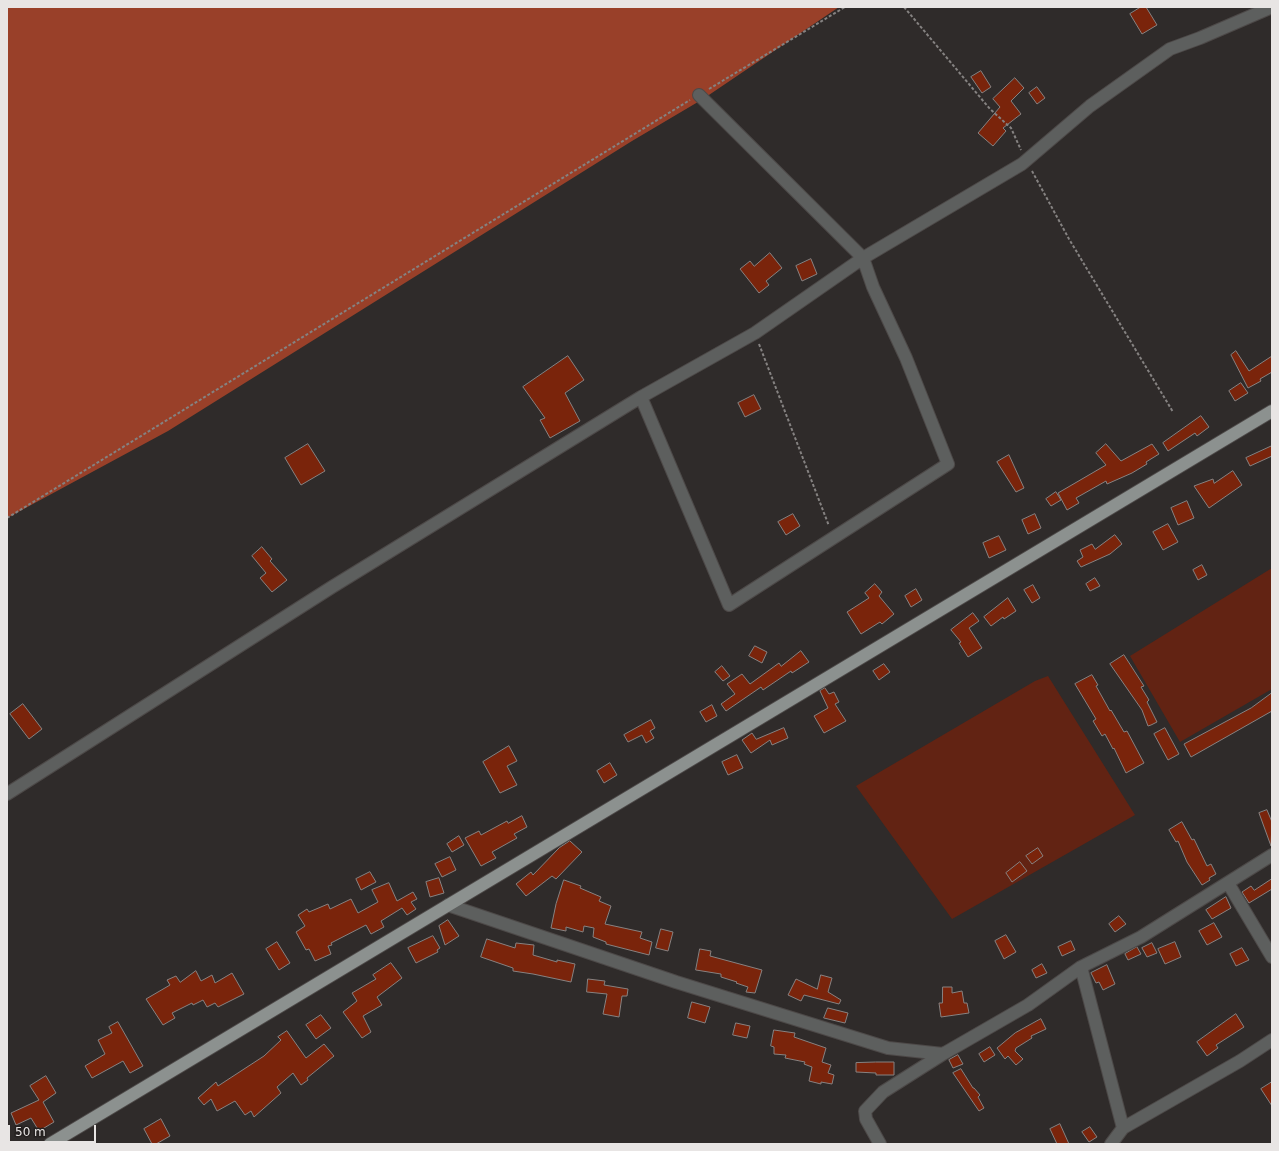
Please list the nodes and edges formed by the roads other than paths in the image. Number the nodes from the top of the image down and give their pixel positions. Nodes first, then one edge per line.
1 (1272, 7) edge
2 (699, 95) road end
3 (863, 258) junction
4 (641, 397) junction
5 (1272, 411) edge
6 (7, 794) edge
7 (1272, 855) edge
8 (1228, 883) junction
9 (448, 905) junction
10 (1272, 957) edge
11 (1081, 967) junction
12 (1272, 1040) edge
13 (943, 1054) junction
14 (1123, 1128) junction
15 (50, 1144) edge
16 (880, 1144) edge
17 (1111, 1144) edge

1 - 3 street
2 - 3 street
3 - 4 street
3 - 4 street
4 - 6 street
5 - 9 main road
7 - 8 street
8 - 10 street
8 - 11 street
9 - 13 street
9 - 15 main road
11 - 13 street
11 - 14 street
12 - 14 street
13 - 16 street
14 - 17 street

